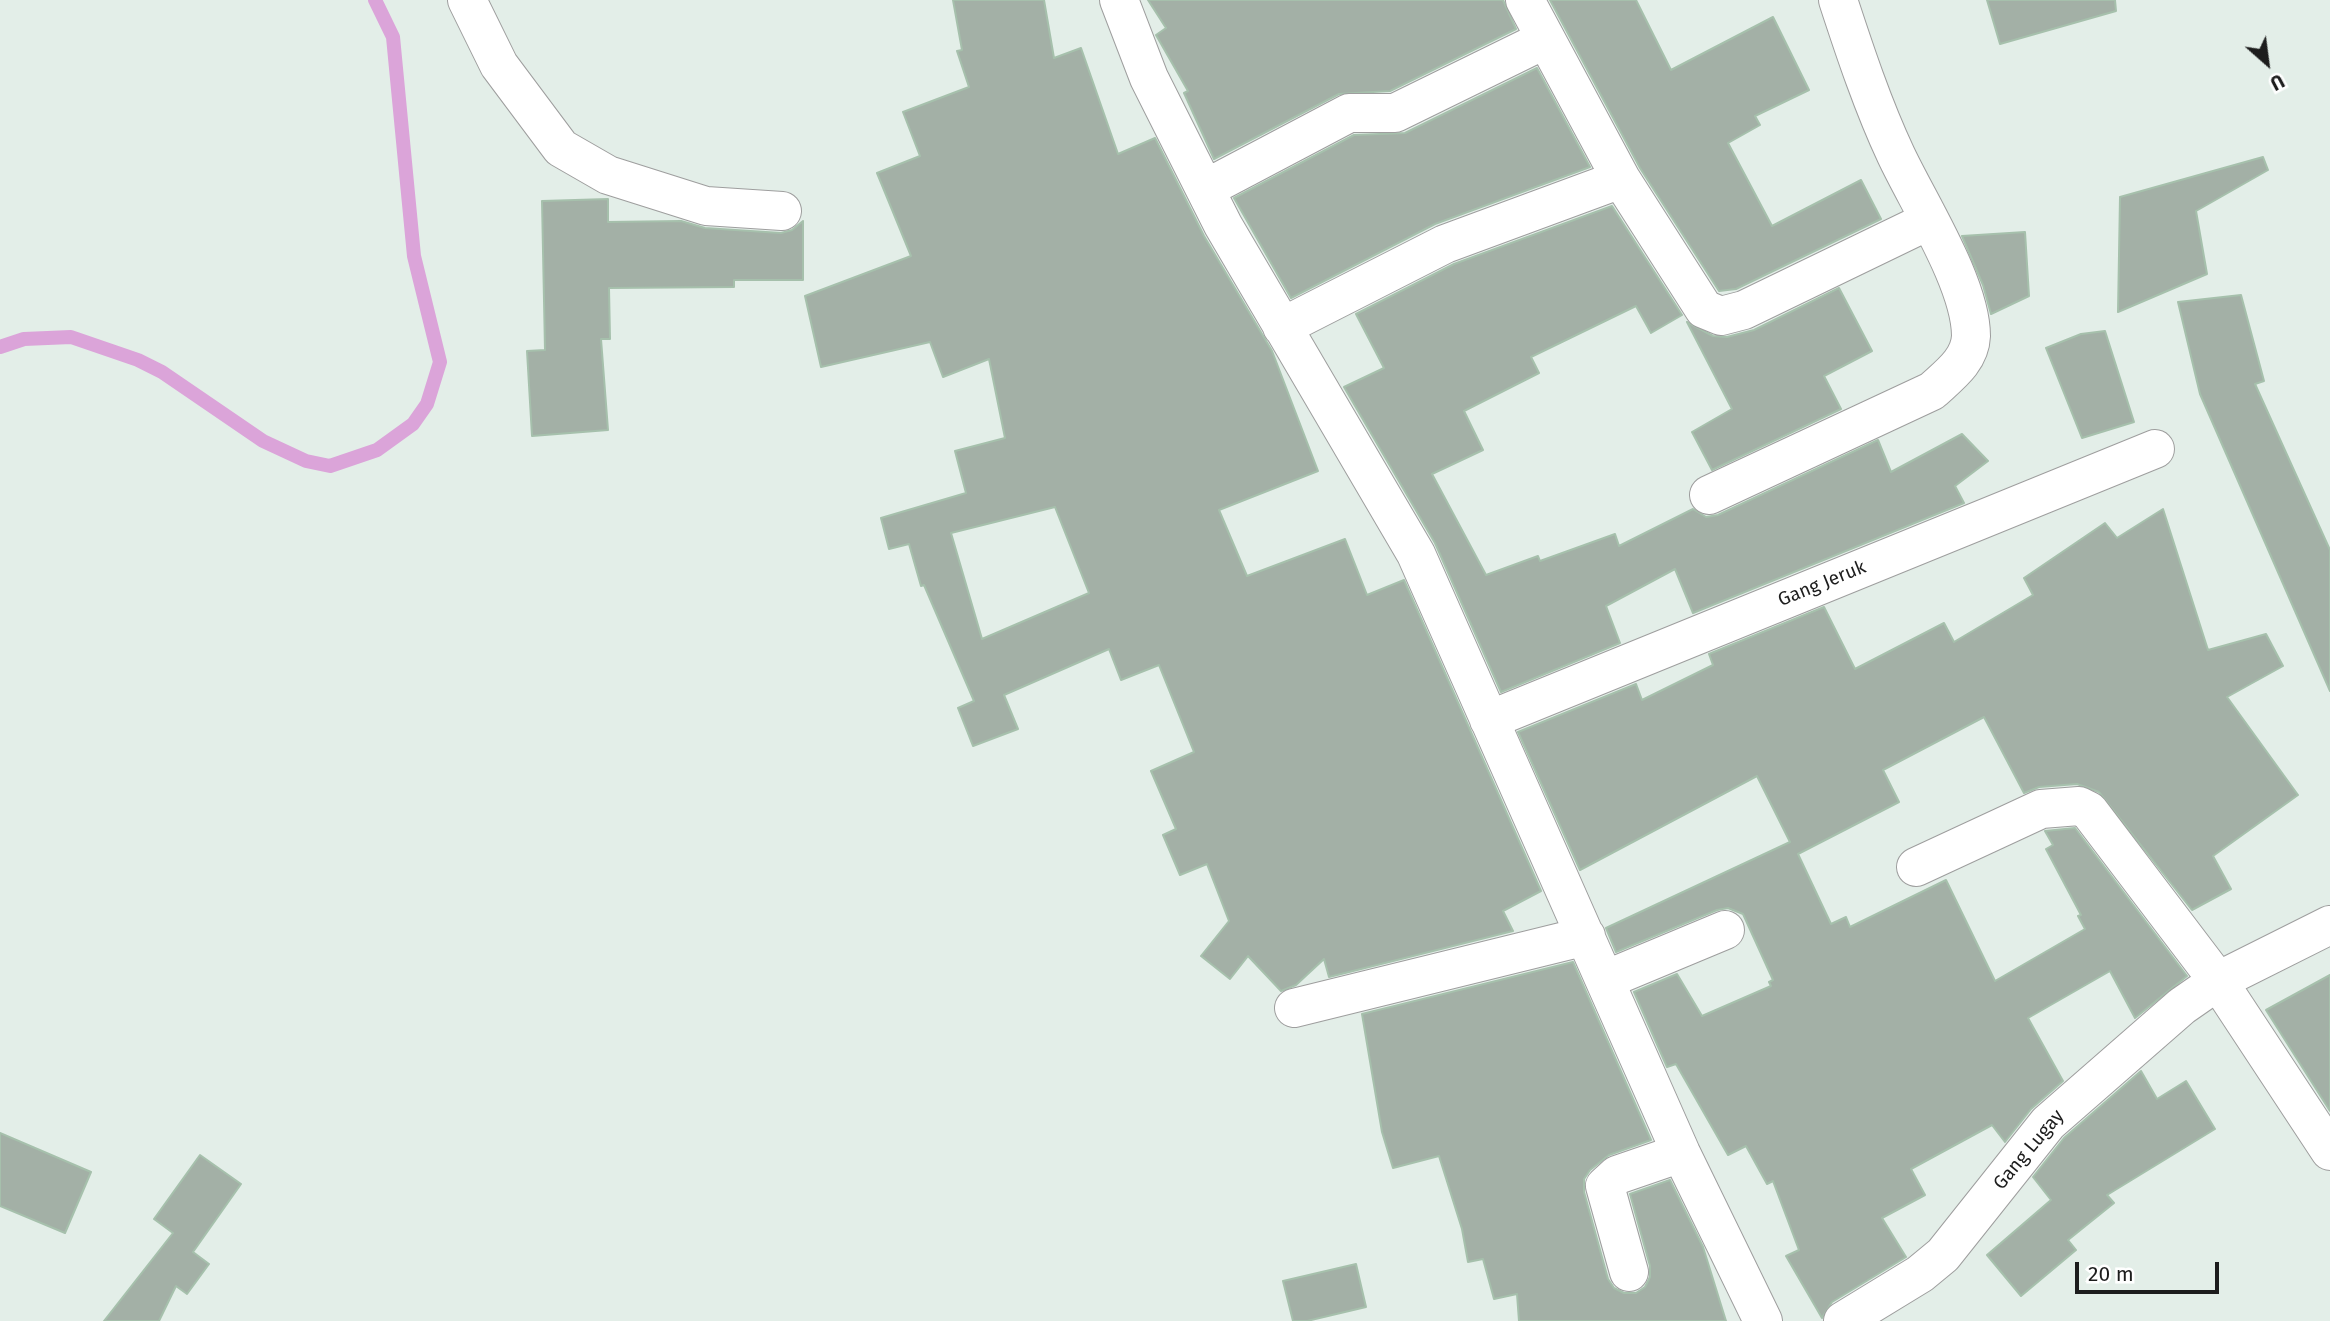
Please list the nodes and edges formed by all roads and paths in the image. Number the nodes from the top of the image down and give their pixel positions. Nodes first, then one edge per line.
1 (467, 0) edge
2 (1119, 0) edge
3 (1525, 0) edge
4 (1838, 0) edge
5 (1546, 39) junction
6 (1621, 179) junction
7 (1205, 189) junction
8 (782, 211) dead end
9 (1928, 221) junction
10 (1282, 327) junction
11 (2155, 449) dead end
12 (1709, 495) dead end
13 (1489, 720) junction
14 (1916, 867) dead end
15 (2330, 925) edge
16 (1725, 930) dead end
17 (1586, 936) junction
18 (1605, 980) junction
19 (2218, 981) junction
20 (1294, 1008) dead end
21 (2330, 1151) edge
22 (1681, 1153) junction
23 (1629, 1272) dead end
24 (1763, 1321) edge
25 (1843, 1321) edge

1 - 8 street
2 - 7 street
3 - 5 street
4 - 9 street
5 - 6 street
5 - 7 street
6 - 9 street
6 - 10 street
7 - 10 street
9 - 12 street
10 - 13 street
11 - 13 street, Gang Jeruk
13 - 17 street
14 - 19 street
15 - 19 street, Gang Lugay
16 - 18 street
17 - 18 street
17 - 20 street
18 - 22 street
19 - 21 street
19 - 25 street, Gang Lugay
22 - 23 street
22 - 24 street

